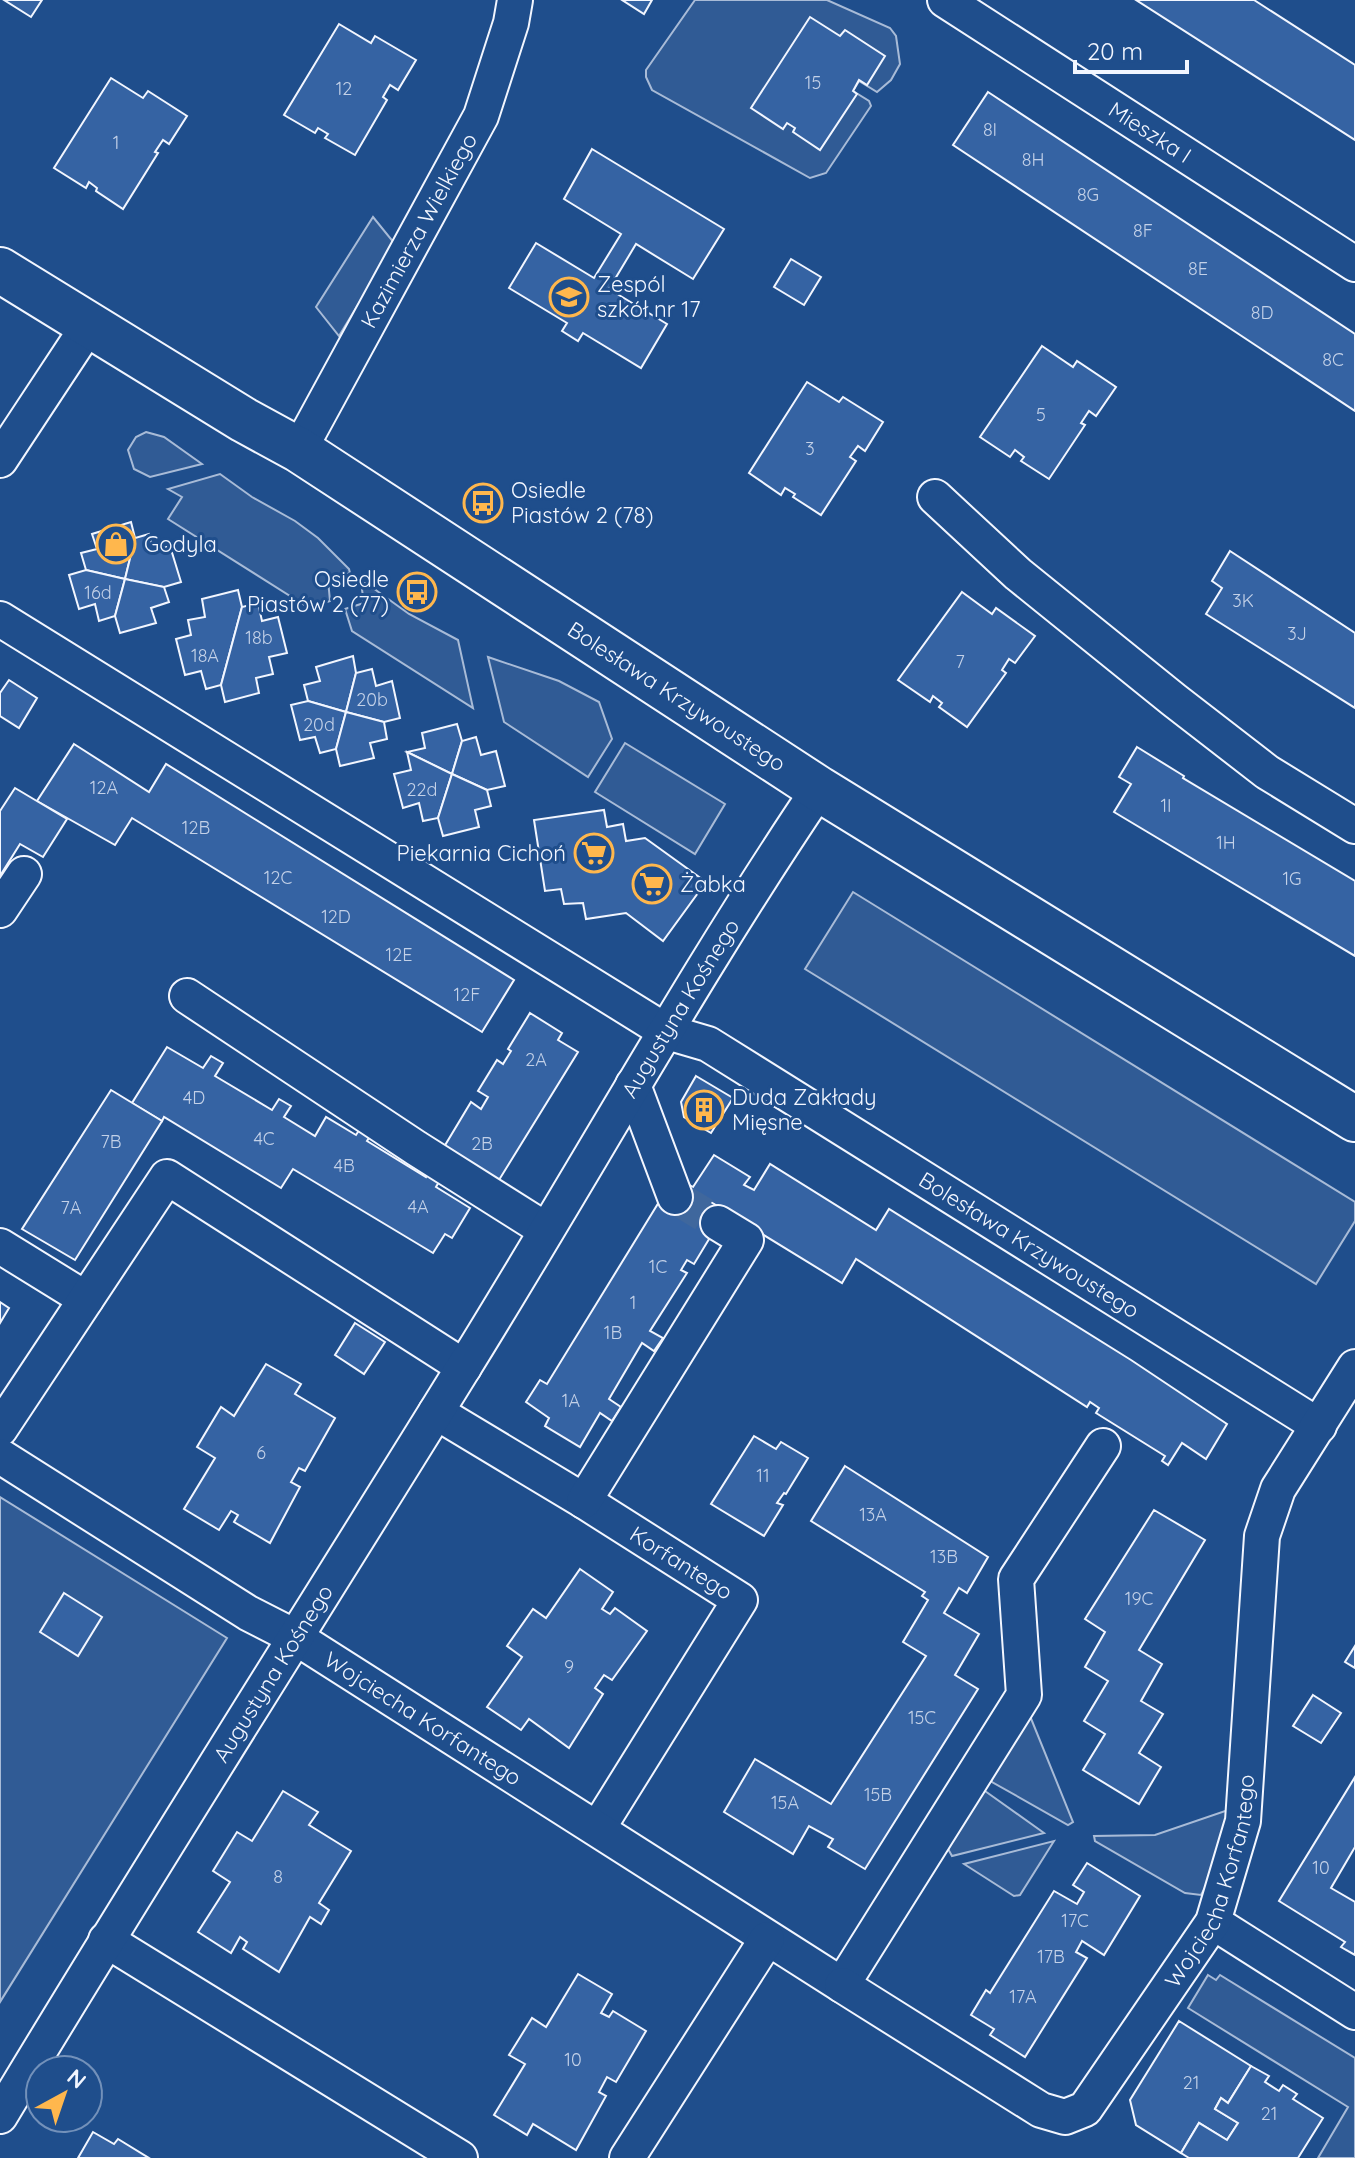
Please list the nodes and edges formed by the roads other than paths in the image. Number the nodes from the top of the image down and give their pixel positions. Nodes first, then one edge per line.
1 (515, 0) edge
2 (945, 0) edge
3 (1355, 264) edge
4 (0, 270) edge
5 (89, 325) junction
6 (299, 450) junction
7 (0, 460) edge
8 (935, 497) dead end
9 (0, 619) edge
10 (819, 789) junction
11 (1355, 826) edge
12 (24, 874) dead end
13 (0, 910) edge
14 (187, 996) dead end
15 (667, 1032) junction
16 (633, 1085) junction
17 (1355, 1119) edge
18 (675, 1197) tunnel mouth
19 (718, 1223) tunnel mouth
20 (546, 1230) junction
21 (0, 1246) edge
22 (86, 1299) junction
23 (464, 1367) junction
24 (1355, 1367) edge
25 (436, 1412) junction
26 (1319, 1426) junction
27 (0, 1429) edge
28 (1103, 1446) dead end
29 (0, 1456) edge
30 (584, 1501) junction
31 (295, 1637) junction
32 (598, 1828) junction
33 (1213, 1922) junction
34 (767, 1939) junction
35 (106, 1940) junction
36 (842, 1985) junction
37 (1355, 2012) edge
38 (0, 2116) edge
39 (460, 2158) edge
40 (627, 2158) edge

1 - 6 street, Kazimierza Wielkiego
2 - 3 street, Mieszka I
4 - 5 street, Bolesława Krzywoustego
5 - 6 street, Bolesława Krzywoustego
5 - 7 street
6 - 10 street, Bolesława Krzywoustego
8 - 11 street
9 - 15 street, Bolesława Krzywoustego
10 - 15 street, Augustyna Kośnego
10 - 17 street, Bolesława Krzywoustego
12 - 13 street
14 - 20 street
15 - 16 street, Augustyna Kośnego
15 - 26 street, Bolesława Krzywoustego
16 - 18 street
16 - 20 street, Augustyna Kośnego
19 - 30 street
20 - 23 street, Augustyna Kośnego
21 - 22 street
22 - 23 street
22 - 27 street
23 - 25 street, Augustyna Kośnego
24 - 26 street, Wojciecha Korfantego
25 - 30 street, Korfantego
25 - 31 street, Augustyna Kośnego
26 - 33 street, Wojciecha Korfantego
28 - 36 street
29 - 31 street, Wojciecha Korfantego
30 - 32 street, Korfantego
31 - 32 street, Wojciecha Korfantego
31 - 35 street, Augustyna Kośnego
32 - 34 street, Wojciecha Korfantego
33 - 36 street, Wojciecha Korfantego
33 - 37 street
34 - 36 street, Wojciecha Korfantego
34 - 40 street
35 - 38 street, Augustyna Kośnego
35 - 39 street

